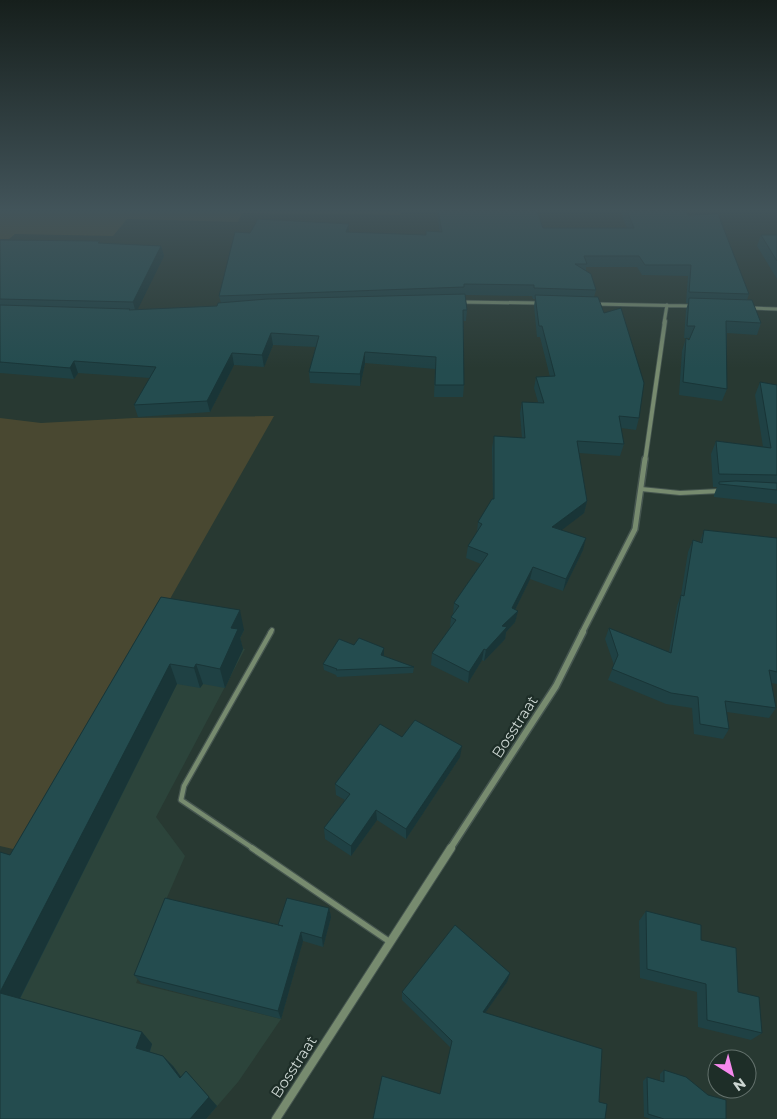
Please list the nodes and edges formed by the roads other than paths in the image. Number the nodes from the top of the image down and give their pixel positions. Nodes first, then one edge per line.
1 (450, 302) edge
2 (545, 303) edge
3 (592, 304) edge
4 (667, 305) junction
5 (701, 306) edge
6 (748, 308) edge
7 (777, 309) edge
8 (641, 489) junction
9 (722, 491) edge
10 (272, 630) dead end
11 (390, 942) junction
12 (276, 1119) edge

1 - 2 street
3 - 4 street
4 - 5 street
4 - 8 street, Bosstraat
6 - 7 street
8 - 9 lane
8 - 11 street, Bosstraat
10 - 11 lane
11 - 12 street, Bosstraat

